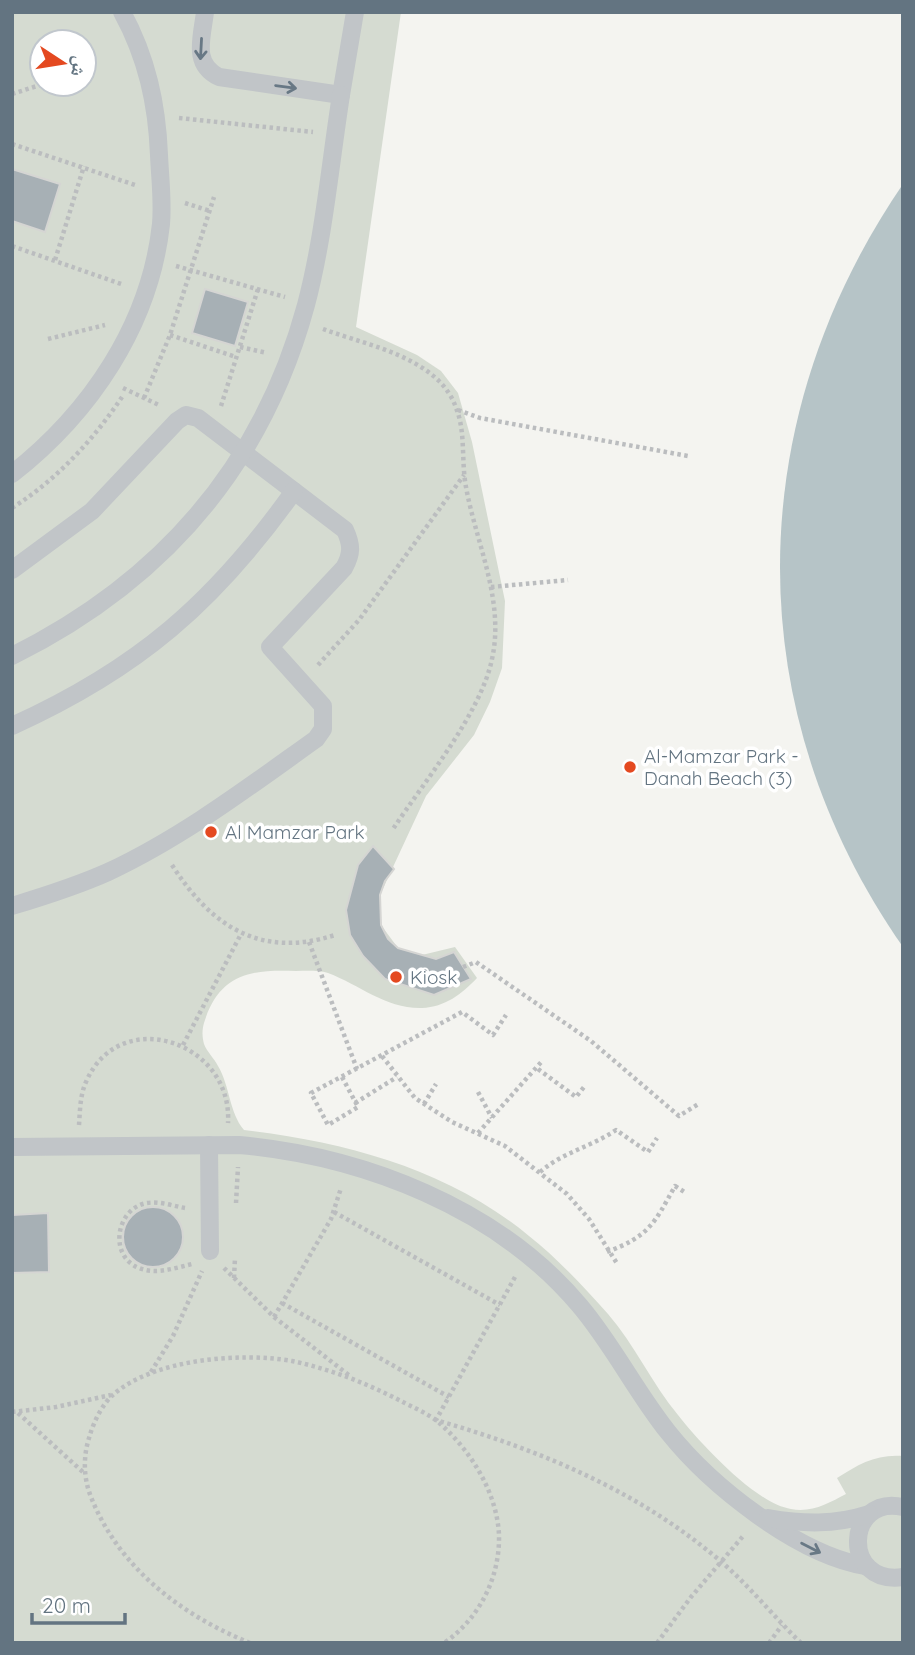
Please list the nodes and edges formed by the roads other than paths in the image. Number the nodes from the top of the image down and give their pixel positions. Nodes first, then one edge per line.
1 (122, 12) edge
2 (205, 12) edge
3 (355, 12) edge
4 (341, 95) junction
5 (243, 453) junction
6 (12, 474) edge
7 (294, 491) junction
8 (12, 570) edge
9 (12, 656) edge
10 (12, 726) edge
11 (12, 906) edge
12 (209, 1146) junction
13 (12, 1147) edge
14 (208, 1256) road end
15 (903, 1507) edge
16 (869, 1514) junction
17 (761, 1516) junction
18 (866, 1566) junction
19 (903, 1577) edge

1 - 6 lane
2 -> 4 lane
3 - 4 lane
4 - 5 lane
5 - 7 lane
5 - 8 lane
5 - 9 lane
7 - 10 lane
7 - 11 lane
12 - 13 lane
12 - 14 lane
12 - 17 lane
15 - 16 lane
16 - 17 lane
16 - 18 lane
17 -> 18 lane
18 - 19 lane

